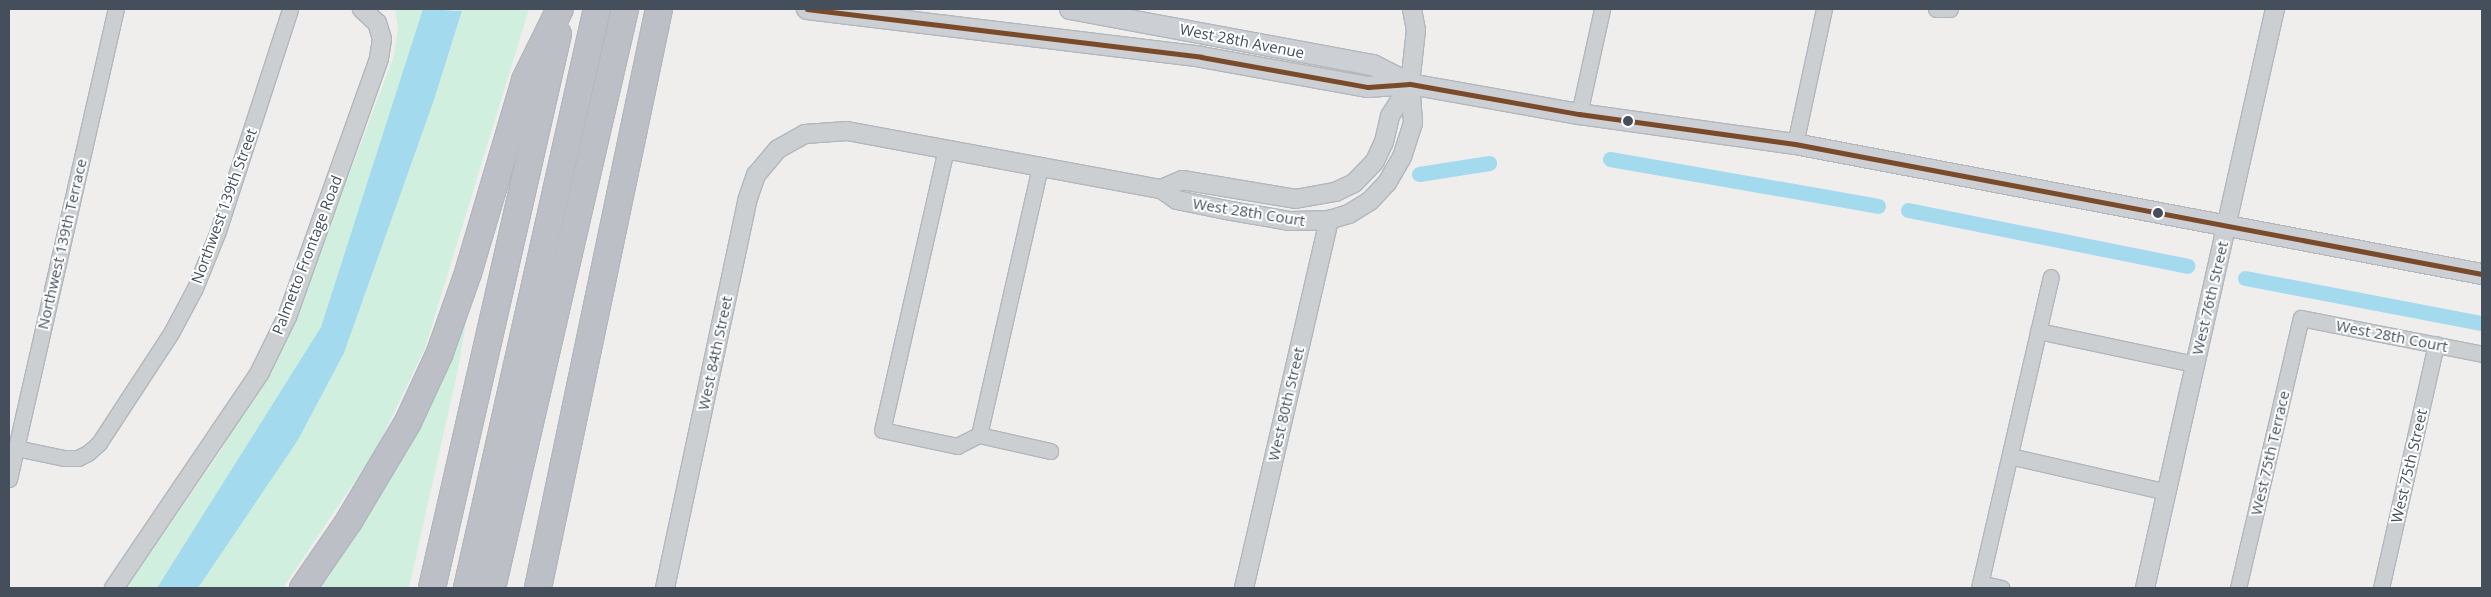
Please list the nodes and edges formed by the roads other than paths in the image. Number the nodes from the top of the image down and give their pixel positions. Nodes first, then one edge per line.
1 (116, 9) edge
2 (290, 9) edge
3 (362, 9) edge
4 (560, 9) edge
5 (564, 9) edge
6 (597, 9) edge
7 (625, 9) edge
8 (659, 9) edge
9 (807, 9) edge
10 (1070, 9) edge
11 (1412, 9) edge
12 (1602, 9) edge
13 (1824, 9) edge
14 (1936, 9) edge
15 (1950, 9) edge
16 (2275, 9) edge
17 (1410, 84) junction
18 (1579, 114) junction
19 (798, 137) joint
20 (1795, 144) junction
21 (946, 149) junction
22 (1040, 167) junction
23 (1161, 189) junction
24 (1329, 220) junction
25 (2226, 223) junction
26 (2482, 274) edge
27 (2051, 276) dead end
28 (2301, 318) joint
29 (2038, 331) junction
30 (2436, 344) junction
31 (2482, 354) edge
32 (2195, 364) junction
33 (979, 435) junction
34 (16, 448) junction
35 (1050, 451) dead end
36 (2010, 456) junction
37 (9, 479) edge
38 (2167, 492) junction
39 (1980, 586) edge
40 (114, 588) edge
41 (302, 588) edge
42 (432, 588) edge
43 (467, 588) edge
44 (492, 588) edge
45 (538, 588) edge
46 (666, 588) edge
47 (1244, 588) edge
48 (2001, 588) edge
49 (2145, 588) edge
50 (2238, 588) edge
51 (2381, 588) edge

1 - 34 street, Northwest 139th Terrace
2 - 34 street, Northwest 139th Street
3 - 40 street, Palmetto Frontage Road
4 - 41 highway
5 - 42 highway
6 - 43 highway
7 - 44 highway
8 - 45 highway
9 - 17 main road, West 28th Avenue
10 - 17 main road, West 28th Avenue
11 - 17 street
12 - 18 street
13 - 20 street
14 - 15 street
16 - 25 street, West 76th Street
17 - 18 main road, West 28th Avenue
17 - 23 street, West 28th Court
17 - 24 street, West 28th Court
18 - 20 main road, West 28th Avenue
19 - 21 street, West 28th Court
19 - 46 street, West 84th Street
20 - 25 main road, West 28th Avenue
21 - 22 street, West 28th Court
21 - 33 street
22 - 23 street, West 28th Court
22 - 33 street
23 - 24 street, West 28th Court
24 - 47 street, West 80th Street
25 - 26 main road, West 28th Avenue
25 - 32 street, West 76th Street
27 - 29 street
28 - 30 street, West 28th Court
28 - 50 street, West 75th Terrace
29 - 32 street
29 - 36 street
30 - 31 street, West 28th Court
30 - 51 street, West 75th Street
32 - 38 street, West 76th Street
33 - 35 street
34 - 37 street, Northwest 139th Terrace
36 - 38 street
36 - 39 street
38 - 49 street, West 76th Street
39 - 48 street

